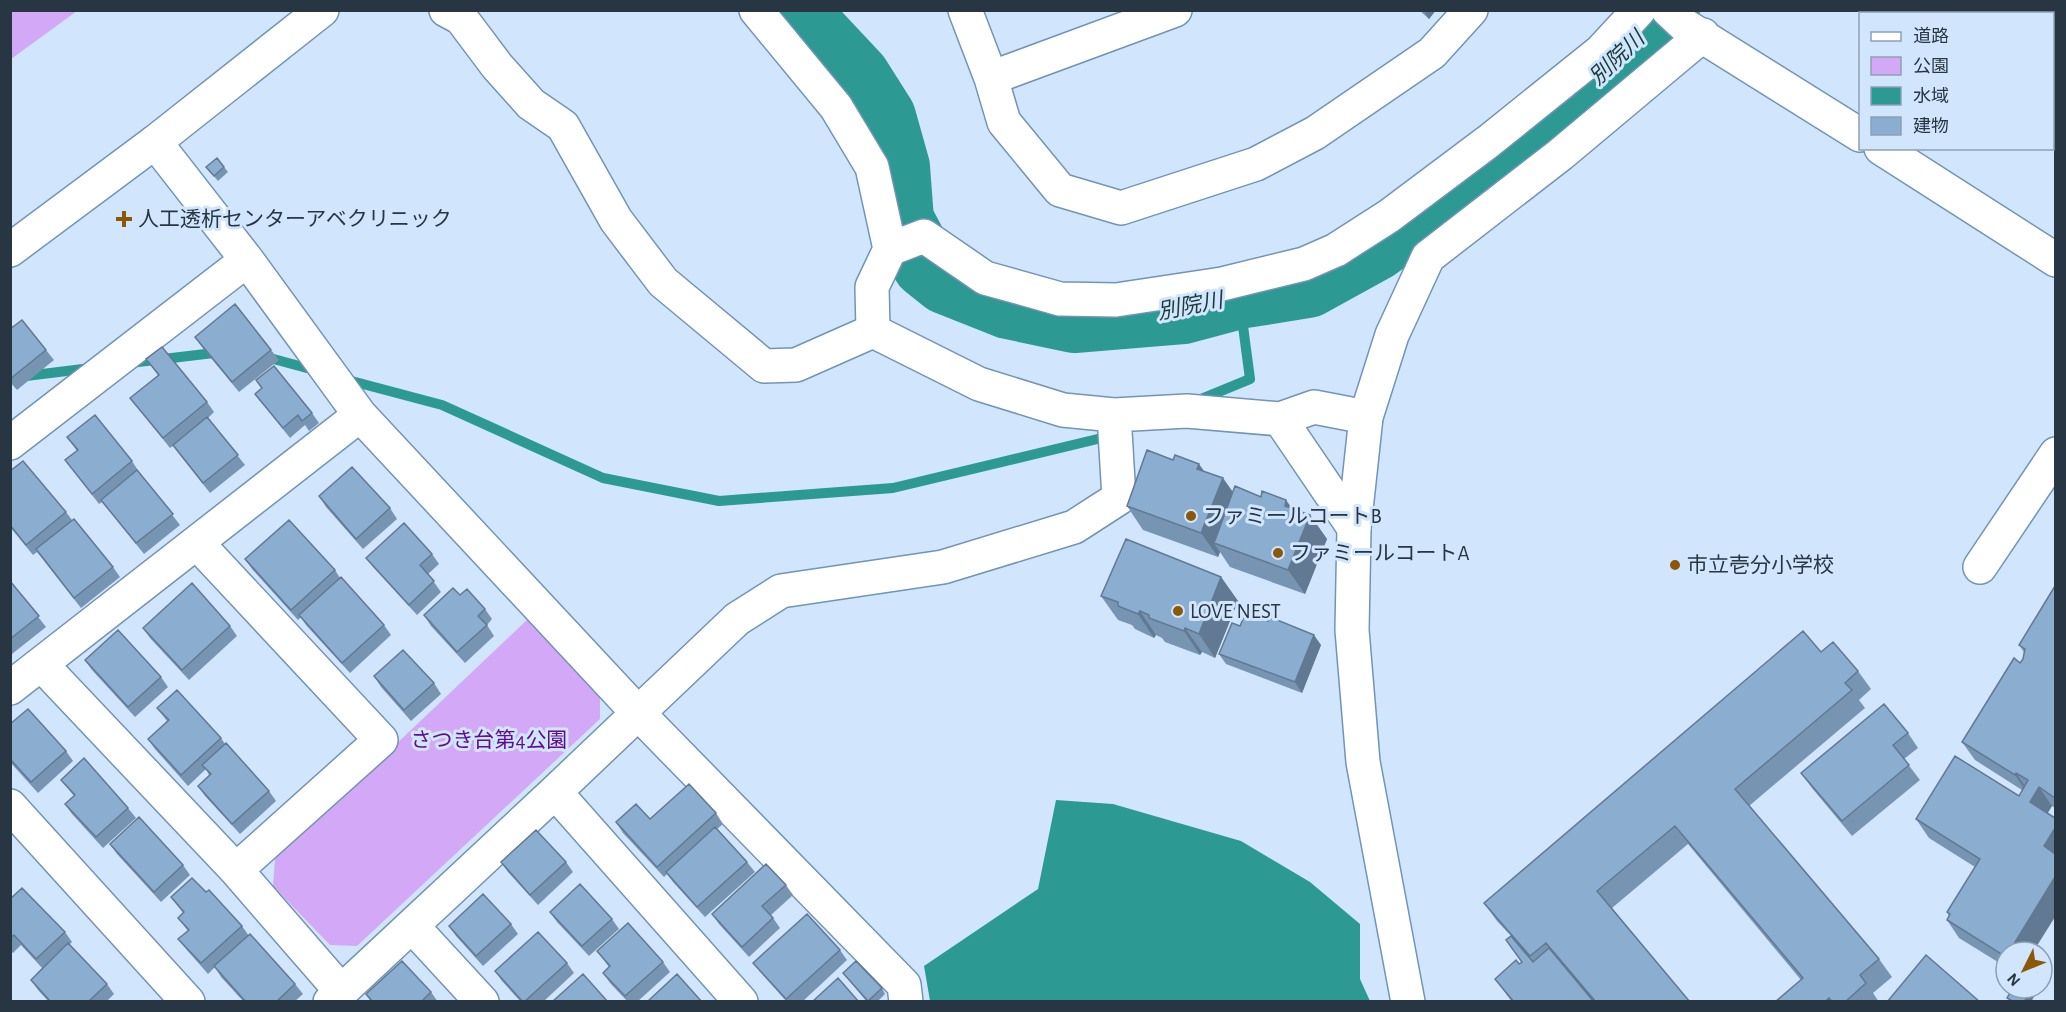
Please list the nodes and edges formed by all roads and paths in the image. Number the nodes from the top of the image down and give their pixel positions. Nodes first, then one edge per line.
1 (322, 10) edge
2 (756, 10) edge
3 (965, 10) edge
4 (1175, 10) edge
5 (1471, 10) edge
6 (1639, 10) edge
7 (462, 13) edge
8 (1687, 21) edge
9 (991, 78) junction
10 (1859, 134) edge
11 (155, 142) junction
12 (1884, 150) edge
13 (890, 249) junction
14 (10, 250) edge
15 (2055, 260) edge
16 (247, 261) junction
17 (873, 331) junction
18 (360, 415) junction
19 (1114, 415) junction
20 (1366, 417) junction
21 (1280, 419) junction
22 (10, 443) edge
23 (2055, 454) edge
24 (1354, 528) junction
25 (197, 543) junction
26 (1980, 567) dead end
27 (41, 664) junction
28 (10, 688) edge
29 (638, 713) junction
30 (555, 792) junction
31 (10, 806) edge
32 (236, 870) junction
33 (412, 926) junction
34 (335, 996) edge
35 (188, 1002) edge
36 (482, 1002) edge
37 (741, 1002) edge
38 (906, 1002) edge
39 (1408, 1002) edge

1 - 11 street
2 - 13 street
3 - 9 street
4 - 9 street
5 - 9 street
6 - 13 street
7 - 17 street
8 - 10 street
8 - 20 street
11 - 14 street
11 - 16 street
12 - 15 street
13 - 17 street
16 - 18 street
16 - 22 street
17 - 19 street
18 - 25 street
18 - 29 street
19 - 21 street
19 - 29 street
20 - 21 street
20 - 24 street
21 - 24 street
23 - 26 street
24 - 39 street
25 - 27 street
25 - 32 street
27 - 28 street
27 - 32 street
29 - 30 street
29 - 38 street
30 - 33 street
30 - 37 street
31 - 35 street
32 - 34 street
33 - 34 street
33 - 36 street

